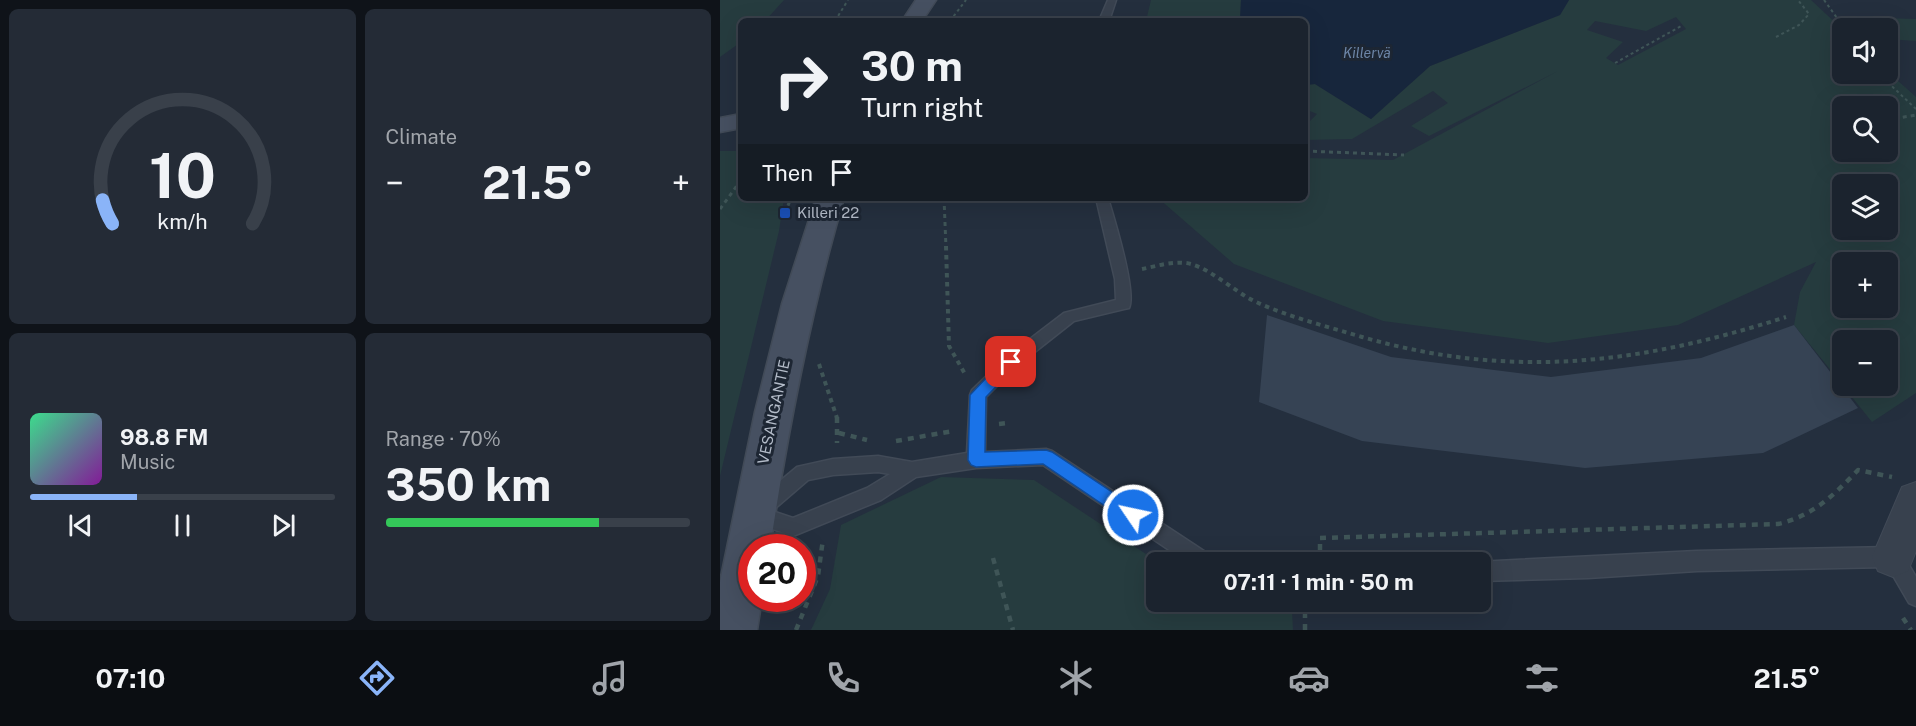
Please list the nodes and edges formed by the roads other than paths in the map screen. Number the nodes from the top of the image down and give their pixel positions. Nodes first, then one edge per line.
1 (926, 0) edge
2 (1112, 0) edge
3 (914, 18) edge
4 (1105, 18) edge
5 (738, 122) edge
6 (720, 125) edge
7 (829, 201) edge
8 (1103, 201) edge
9 (976, 460) junction
10 (912, 470) junction
11 (1910, 490) edge
12 (754, 514) junction
13 (1188, 552) edge
14 (1893, 557) junction
15 (1491, 571) edge
16 (1916, 596) edge
17 (734, 630) edge

1 - 3 street
2 - 4 lane
5 - 6 street
7 - 12 street, VESANGANTIE
8 - 9 lane
9 - 10 lane
9 - 13 lane
10 - 12 lane
10 - 12 lane
11 - 14 street
12 - 17 street, VESANGANTIE
14 - 15 lane
14 - 16 lane

